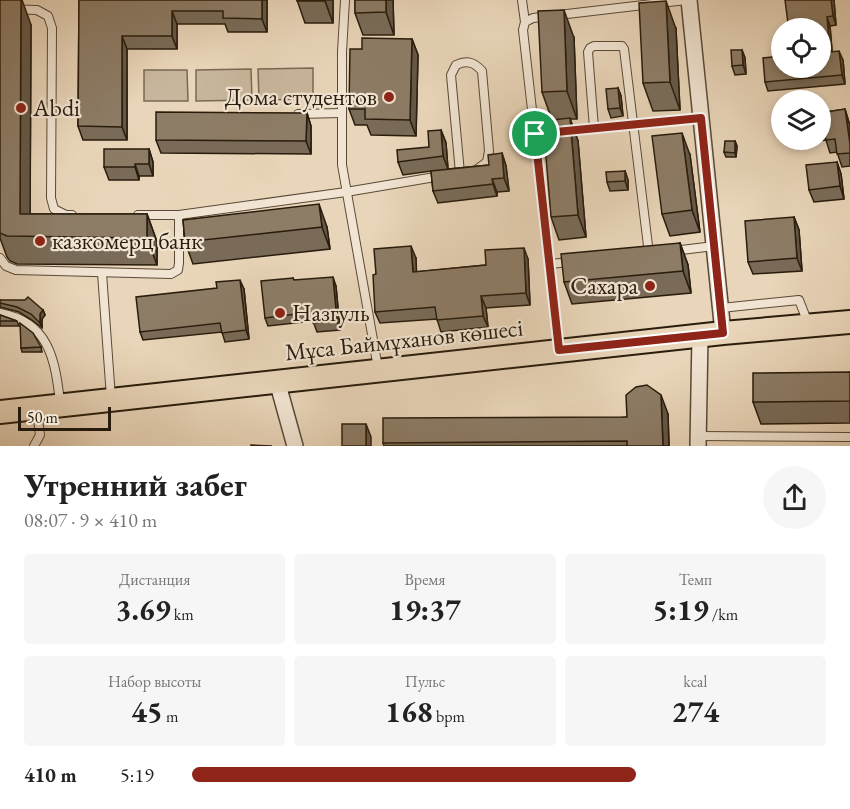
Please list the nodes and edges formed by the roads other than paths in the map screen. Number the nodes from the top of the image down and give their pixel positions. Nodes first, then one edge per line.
1 (345, 0) edge
2 (522, 0) edge
3 (688, 0) edge
4 (0, 9) edge
5 (525, 22) junction
6 (341, 113) junction
7 (294, 114) edge
8 (701, 118) junction
9 (635, 124) junction
10 (594, 128) junction
11 (559, 132) edge
12 (547, 133) edge
13 (535, 134) junction
14 (460, 173) junction
15 (346, 192) junction
16 (78, 215) edge
17 (134, 215) edge
18 (179, 215) junction
19 (714, 246) junction
20 (649, 254) junction
21 (638, 255) edge
22 (0, 259) edge
23 (582, 261) edge
24 (549, 264) junction
25 (102, 273) junction
26 (721, 309) junction
27 (0, 313) edge
28 (850, 322) edge
29 (809, 326) junction
30 (723, 333) junction
31 (699, 336) junction
32 (559, 350) junction
33 (378, 370) junction
34 (277, 381) junction
35 (111, 400) junction
36 (60, 405) junction
37 (15, 408) edge
38 (850, 437) edge
39 (698, 441) edge
40 (34, 446) edge
41 (295, 446) edge

1 - 6 lane
2 - 5 lane
3 - 5 lane
3 - 8 street
4 - 16 lane
5 - 13 lane
6 - 7 lane
6 - 15 lane
8 - 9 lane
8 - 19 street
9 - 10 lane
9 - 10 lane
9 - 20 lane
10 - 11 lane
12 - 13 lane
13 - 24 lane
14 - 14 lane
14 - 15 lane
15 - 18 lane
15 - 33 lane
17 - 18 lane
18 - 25 lane
19 - 20 lane
19 - 26 street
20 - 21 lane
22 - 25 lane
23 - 24 lane
24 - 32 lane
25 - 35 lane
26 - 29 lane
26 - 30 street
27 - 36 lane
28 - 29 main road, Мұса Баймұханов көшесі
29 - 30 main road, Мұса Баймұханов көшесі
30 - 31 main road, Мұса Баймұханов көшесі
31 - 32 main road, Мұса Баймұханов көшесі
31 - 39 street
32 - 33 main road, Мұса Баймұханов көшесі
33 - 34 main road, Мұса Баймұханов көшесі
34 - 35 main road, Мұса Баймұханов көшесі
34 - 41 street
35 - 36 main road, Мұса Баймұханов көшесі
36 - 37 main road, Мұса Баймұханов көшесі
37 - 40 lane
38 - 39 lane

